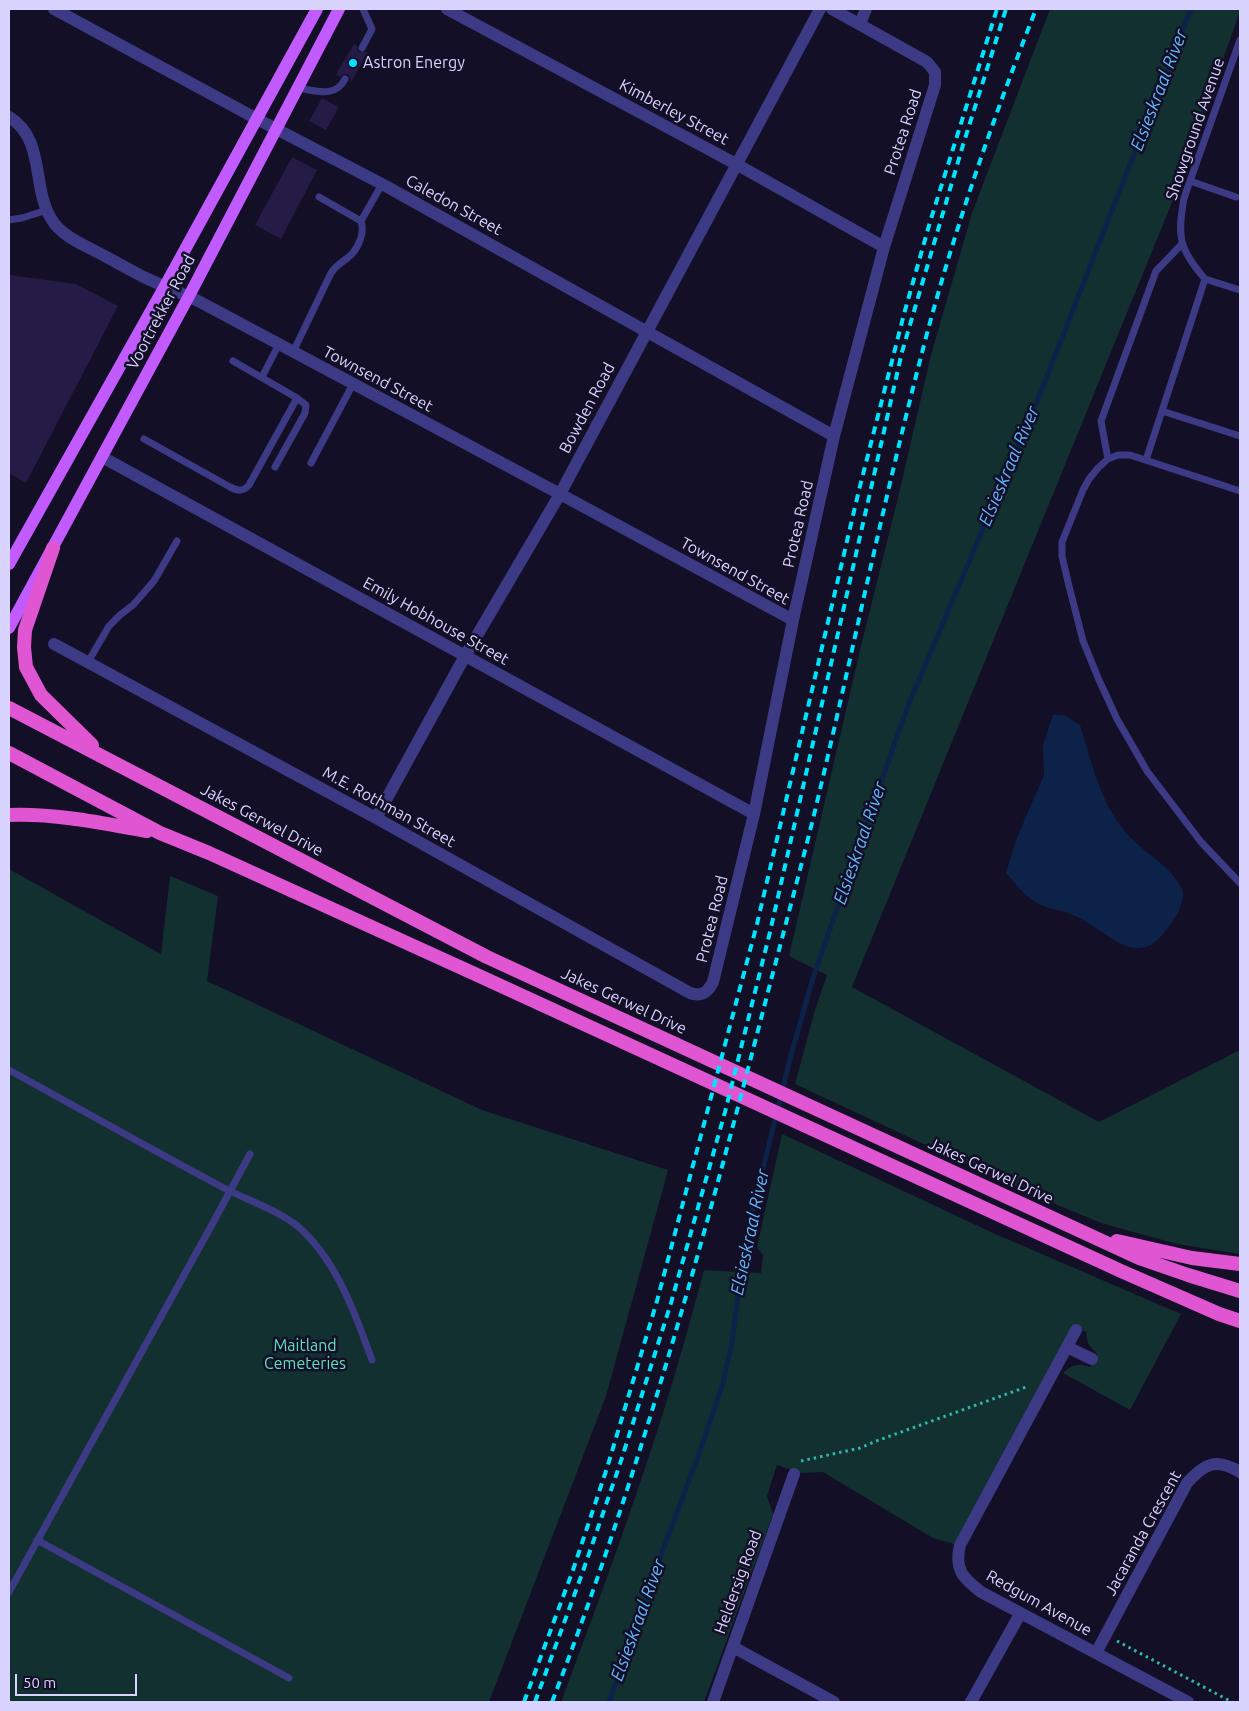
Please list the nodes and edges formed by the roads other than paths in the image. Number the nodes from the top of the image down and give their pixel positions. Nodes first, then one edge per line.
1 (54, 9) edge
2 (317, 9) edge
3 (339, 9) edge
4 (363, 9) edge
5 (447, 9) edge
6 (820, 9) edge
7 (832, 9) edge
8 (866, 9) edge
9 (860, 24) junction
10 (1240, 40) edge
11 (362, 48) dead end
12 (345, 79) dead end
13 (297, 88) junction
14 (9, 117) edge
15 (256, 119) junction
16 (276, 129) junction
17 (736, 164) junction
18 (1190, 181) junction
19 (382, 184) junction
20 (319, 197) dead end
21 (1236, 197) dead end
22 (47, 210) junction
23 (9, 220) edge
24 (361, 221) junction
25 (1182, 244) junction
26 (884, 247) junction
27 (1205, 279) junction
28 (165, 286) junction
29 (1240, 290) edge
30 (189, 296) junction
31 (647, 331) junction
32 (279, 344) junction
33 (293, 352) junction
34 (233, 361) dead end
35 (262, 377) junction
36 (353, 384) junction
37 (297, 398) junction
38 (1162, 411) junction
39 (834, 436) junction
40 (1240, 436) edge
41 (144, 439) dead end
42 (102, 457) junction
43 (1108, 459) junction
44 (1146, 460) junction
45 (311, 462) dead end
46 (275, 467) dead end
47 (1240, 491) edge
48 (560, 494) junction
49 (176, 541) dead end
50 (53, 548) junction
51 (9, 564) edge
52 (792, 620) junction
53 (9, 628) edge
54 (54, 644) dead end
55 (465, 656) junction
56 (88, 662) junction
57 (9, 708) edge
58 (9, 753) edge
59 (104, 757) junction
60 (754, 814) junction
61 (9, 815) edge
62 (376, 818) junction
63 (160, 833) junction
64 (1240, 883) edge
65 (707, 992) joint
66 (9, 1070) edge
67 (250, 1154) dead end
68 (230, 1191) junction
69 (1089, 1235) junction
70 (1240, 1264) edge
71 (1240, 1291) edge
72 (1219, 1314) junction
73 (1240, 1321) edge
74 (1240, 1328) edge
75 (1076, 1330) dead end
76 (1067, 1347) junction
77 (1092, 1359) dead end
78 (372, 1360) dead end
79 (1240, 1472) edge
80 (794, 1474) road end
81 (37, 1540) junction
82 (9, 1592) edge
83 (1020, 1614) junction
84 (733, 1647) junction
85 (1096, 1653) junction
86 (289, 1678) dead end
87 (713, 1702) edge
88 (834, 1702) edge
89 (971, 1702) edge
90 (1188, 1702) edge

1 - 15 street, Caledon Street
2 - 15 main road, Voortrekker Road
3 - 13 main road, Voortrekker Road
4 - 11 lane
5 - 17 street, Kimberley Street
6 - 17 street, Bowden Road
7 - 9 street
8 - 9 street
9 - 26 street, Protea Road
10 - 18 lane, Showground Avenue
12 - 13 lane
13 - 16 main road, Voortrekker Road
14 - 22 street, Townsend Street
15 - 16 street, Caledon Street
15 - 28 main road, Voortrekker Road
16 - 19 street, Caledon Street
16 - 30 main road, Voortrekker Road
17 - 26 street, Kimberley Street
17 - 31 street, Bowden Road
18 - 21 lane
18 - 25 lane, Showground Avenue
19 - 24 lane
19 - 31 street, Caledon Street
20 - 24 lane
22 - 23 lane
22 - 28 street, Townsend Street
24 - 33 lane
25 - 27 lane, Showground Avenue
25 - 43 lane
26 - 39 street, Protea Road
27 - 29 lane
27 - 38 lane
28 - 30 street, Townsend Street
28 - 51 main road, Voortrekker Road
30 - 32 street, Townsend Street
30 - 42 main road, Voortrekker Road
31 - 39 street, Caledon Street
31 - 48 street, Bowden Road
32 - 33 street, Townsend Street
32 - 35 lane
33 - 36 street, Townsend Street
34 - 35 lane
35 - 37 lane
36 - 45 lane
36 - 48 street, Townsend Street
37 - 41 lane
37 - 46 lane
38 - 40 lane
38 - 44 lane
39 - 52 street, Protea Road
42 - 50 main road, Voortrekker Road
42 - 55 street, Emily Hobhouse Street
43 - 44 lane
43 - 64 lane
44 - 47 lane
48 - 52 street, Townsend Street
48 - 55 street, Bowden Road
49 - 56 lane
50 - 53 main road, Voortrekker Road
50 - 59 highway
52 - 60 street, Protea Road
54 - 56 street, M.E. Rothman Street
55 - 60 street, Emily Hobhouse Street
55 - 62 street, Bowden Road
56 - 62 street, M.E. Rothman Street
57 - 59 highway, Jakes Gerwel Drive
58 - 63 highway
59 - 69 highway, Jakes Gerwel Drive
60 - 65 street, Protea Road
61 - 63 highway
62 - 65 street, M.E. Rothman Street
63 - 72 highway
66 - 68 lane
67 - 68 lane
68 - 78 lane
68 - 81 lane
69 - 70 highway
69 - 71 highway, Jakes Gerwel Drive
72 - 73 highway
72 - 74 highway
75 - 76 street, Redgum Avenue
76 - 77 street
76 - 83 street, Redgum Avenue
79 - 85 street, Jacaranda Crescent
80 - 84 street, Heldersig Road
81 - 82 lane
81 - 86 lane
83 - 85 street, Redgum Avenue
83 - 89 street
84 - 87 street, Heldersig Road
84 - 88 street
85 - 90 street, Redgum Avenue

